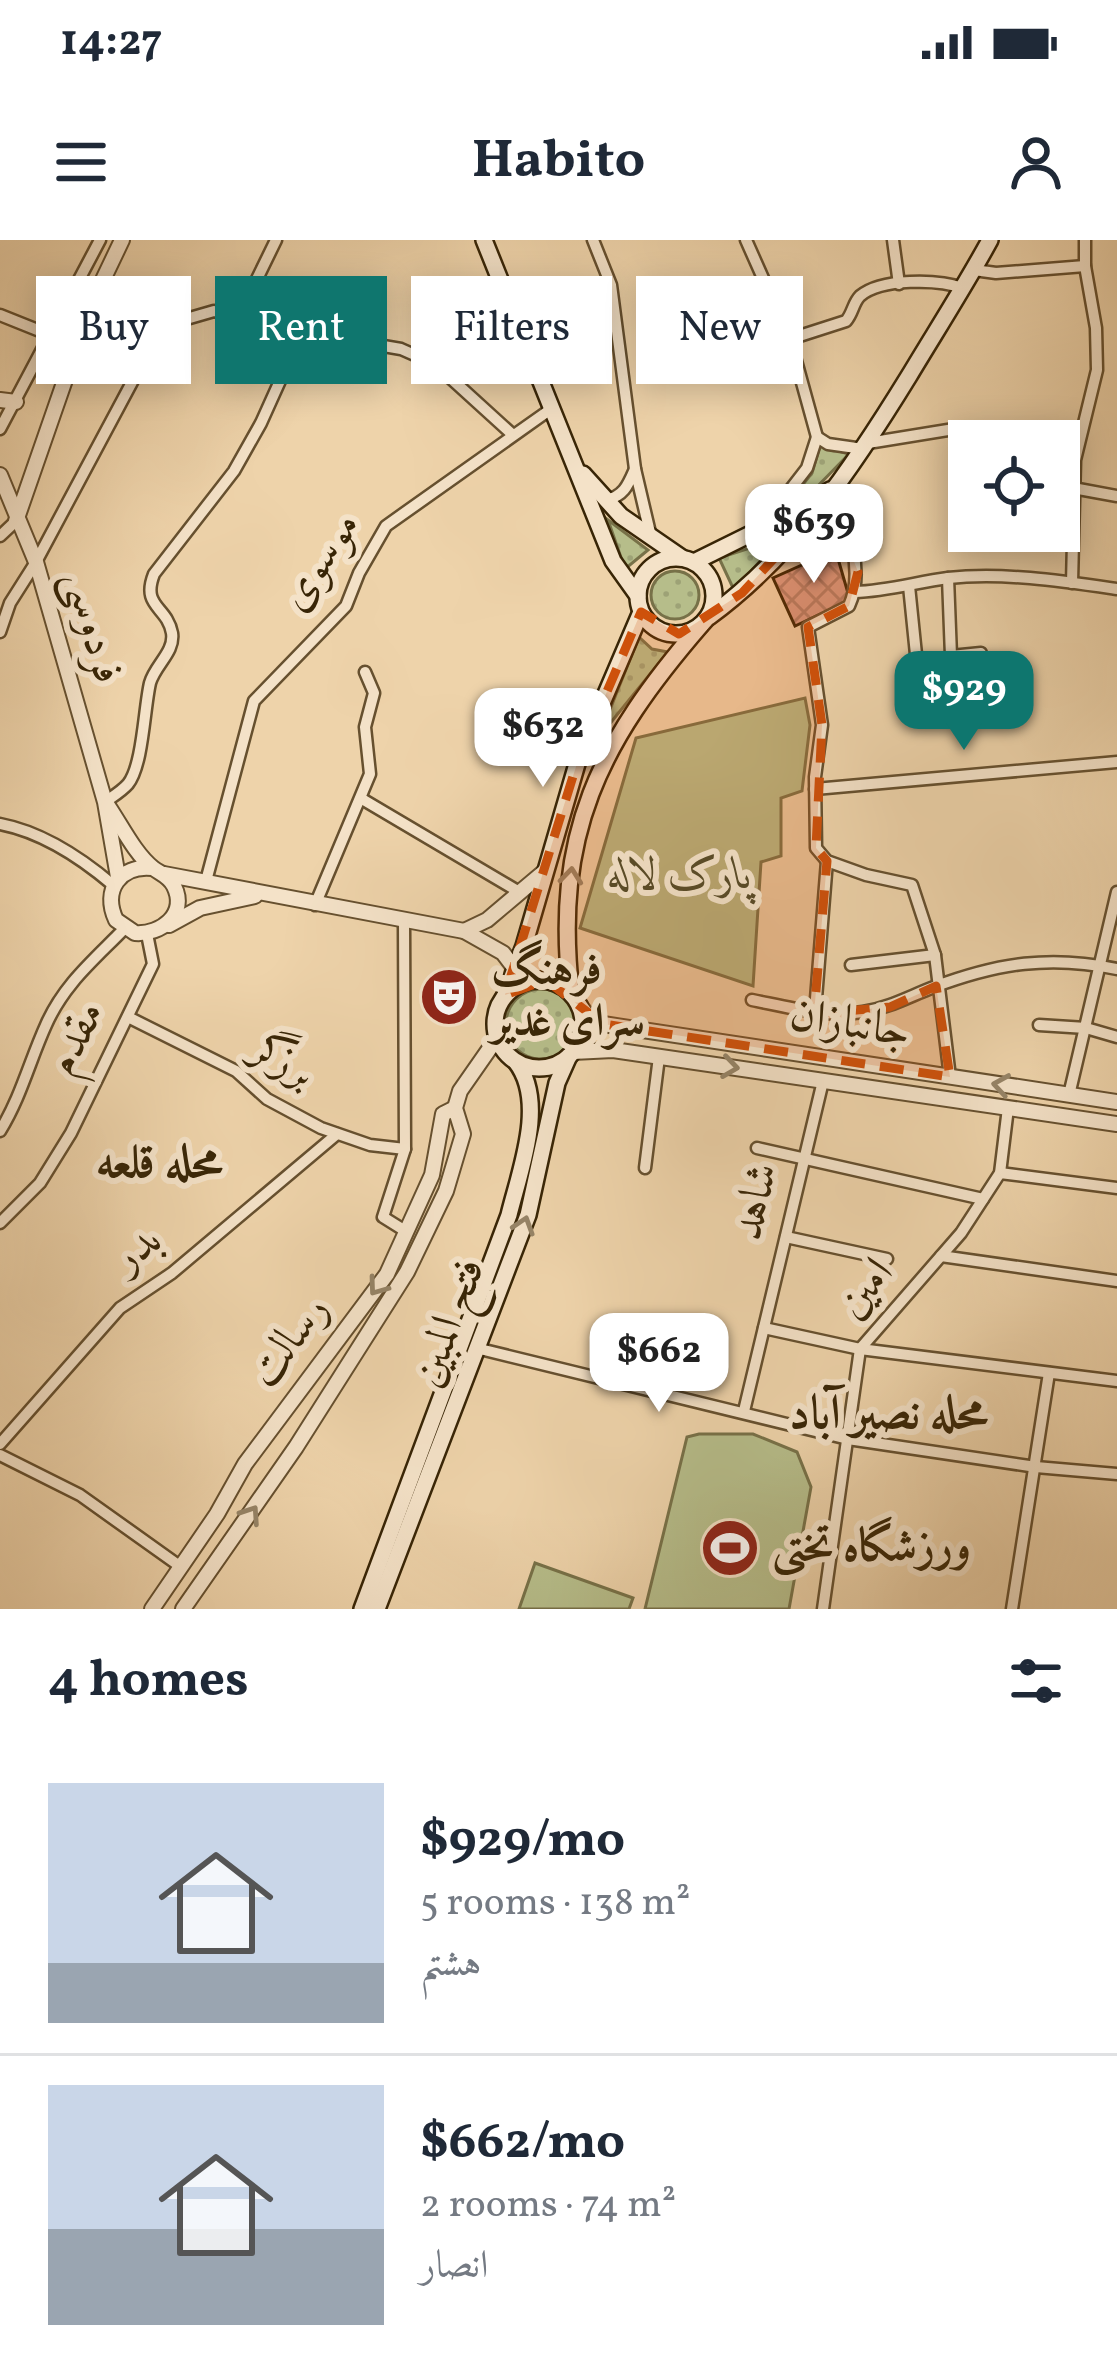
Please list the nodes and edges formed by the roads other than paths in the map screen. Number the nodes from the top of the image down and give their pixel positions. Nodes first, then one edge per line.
1 (100, 240) edge
2 (122, 240) edge
3 (276, 240) edge
4 (484, 240) edge
5 (593, 240) edge
6 (746, 240) edge
7 (893, 240) edge
8 (990, 240) edge
9 (1085, 240) edge
10 (1085, 266) junction
11 (974, 270) junction
12 (81, 276) edge
13 (259, 276) edge
14 (762, 276) edge
15 (899, 284) junction
16 (963, 288) junction
17 (0, 315) edge
18 (36, 329) edge
19 (803, 335) edge
20 (387, 347) edge
21 (36, 357) edge
22 (132, 384) edge
23 (279, 384) edge
24 (802, 384) edge
25 (8, 401) edge
26 (551, 410) junction
27 (0, 429) edge
28 (948, 430) edge
29 (513, 435) junction
30 (817, 437) junction
31 (1080, 440) edge
32 (565, 446) junction
33 (865, 446) junction
34 (635, 469) junction
35 (0, 475) edge
36 (842, 482) junction
37 (1080, 489) edge
38 (1117, 496) edge
39 (830, 497) junction
40 (605, 500) junction
41 (16, 521) junction
42 (759, 529) junction
43 (0, 536) edge
44 (651, 537) junction
45 (1074, 552) edge
46 (688, 560) junction
47 (36, 562) junction
48 (948, 578) junction
49 (1072, 583) junction
50 (909, 586) junction
51 (1117, 589) edge
52 (855, 592) junction
53 (639, 604) junction
54 (705, 621) junction
55 (0, 632) edge
56 (981, 653) dead end
57 (364, 672) dead end
58 (922, 713) dead end
59 (1117, 762) edge
60 (815, 790) junction
61 (362, 799) junction
62 (105, 802) junction
63 (0, 824) edge
64 (827, 861) junction
65 (158, 871) junction
66 (545, 872) junction
67 (116, 881) junction
68 (206, 881) junction
69 (1117, 892) edge
70 (521, 893) junction
71 (266, 895) junction
72 (316, 905) junction
73 (404, 922) junction
74 (124, 929) junction
75 (464, 931) junction
76 (153, 932) junction
77 (935, 956) junction
78 (851, 965) dead end
79 (1101, 966) junction
80 (1117, 969) edge
81 (516, 970) junction
82 (936, 986) junction
83 (505, 995) junction
84 (575, 999) junction
85 (752, 1000) dead end
86 (814, 1011) junction
87 (128, 1017) junction
88 (1039, 1025) dead end
89 (623, 1027) junction
90 (1086, 1028) junction
91 (1117, 1037) edge
92 (497, 1039) junction
93 (616, 1051) junction
94 (571, 1054) junction
95 (659, 1057) junction
96 (516, 1062) junction
97 (950, 1077) junction
98 (824, 1081) junction
99 (1069, 1095) junction
100 (1117, 1102) edge
101 (455, 1108) junction
102 (1008, 1108) junction
103 (1117, 1124) edge
104 (0, 1131) edge
105 (337, 1134) junction
106 (757, 1148) dead end
107 (405, 1149) junction
108 (805, 1158) junction
109 (645, 1168) dead end
110 (1000, 1173) junction
111 (1117, 1188) edge
112 (983, 1199) junction
113 (0, 1223) edge
114 (406, 1232) junction
115 (786, 1237) junction
116 (941, 1256) junction
117 (887, 1259) dead end
118 (1117, 1281) edge
119 (764, 1328) junction
120 (480, 1349) junction
121 (860, 1349) junction
122 (1049, 1373) junction
123 (1117, 1381) edge
124 (744, 1411) junction
125 (848, 1439) junction
126 (0, 1444) edge
127 (0, 1455) edge
128 (1036, 1467) junction
129 (1117, 1474) edge
130 (181, 1567) junction
131 (376, 1606) edge
132 (152, 1609) edge
133 (183, 1609) edge
134 (823, 1609) edge
135 (1012, 1609) edge

1 - 12 street
2 - 41 street
3 - 13 street
4 - 26 main road
5 - 34 street
6 - 14 street
7 - 15 street
8 - 11 main road
9 - 10 street
10 - 11 street
10 - 31 street
11 - 16 main road
15 - 16 street
15 - 19 street
16 - 33 main road
17 - 18 street
20 - 29 street
21 - 25 street
22 - 47 street
23 - 62 street
24 - 30 street
25 - 27 street
26 - 29 street, موسوی
26 - 32 main road
28 - 33 street
29 - 68 street, موسوی
30 - 33 street
30 - 42 street
32 - 40 main road
32 - 53 main road
33 - 36 main road
34 - 40 street
34 - 44 street
35 - 41 street, فردوسی
36 - 39 main road
36 - 42 main road
37 - 38 street
39 - 52 street
39 - 54 main road
40 - 44 main road
41 - 43 street
41 - 47 street, فردوسی
42 - 46 main road
44 - 46 main road
45 - 49 street
46 - 53 main road
46 - 54 main road
47 - 55 street
47 - 62 street, فردوسی
48 - 49 street
48 - 50 street
48 - 56 street
49 - 51 street
50 - 52 street
50 - 58 street
52 - 60 street
53 - 54 main road
53 - 66 main road
84 -> 54 main road
57 - 61 street
59 - 60 street
60 - 64 street
61 - 70 street
61 - 72 street
62 - 65 street
62 - 67 street
63 - 67 street
64 - 77 street
64 - 86 street
65 - 67 street
65 - 68 street
65 - 76 street
66 - 70 street
66 - 81 main road
67 - 74 street
68 - 71 street
69 - 79 street
70 - 75 street
71 - 72 street
71 - 76 street
72 - 73 street
73 - 75 street
73 - 107 street
74 - 76 street
74 - 104 street
75 - 81 street
76 - 87 street, مقدم
77 - 78 street
77 - 82 street
79 - 80 street
79 - 82 street
79 - 90 street
81 - 83 main road
82 - 86 street
82 - 97 street
83 - 84 main road
83 - 92 main road
84 - 89 street, جانبازان
84 - 94 main road
85 - 86 street
87 - 105 street, برزگر
87 - 113 street, مقدم
88 - 90 street
89 - 93 street
89 - 97 street, جانبازان
90 - 91 street
90 - 99 street
92 - 96 main road
92 - 101 street, رسالت
93 - 94 street, جانبازان
93 - 95 street, جانبازان
94 - 96 main road
120 -> 94 main road, فتح المبین
95 -> 98 street, جانبازان
95 - 109 street
96 - 131 main road, فتح المبین
99 -> 97 street, جانبازان
98 - 102 street, جانبازان
98 - 108 street, شاهد
99 - 100 street, جانبازان
101 - 114 street, رسالت
133 -> 101 street, رسالت
102 - 103 street, جانبازان
102 - 110 street, امین
105 - 107 street, برزگر
105 - 126 street, بدر
106 - 108 street
107 - 114 street
108 - 112 street
108 - 115 street, شاهد
110 - 111 street
110 - 112 street, امین
112 - 116 street, امین
114 -> 130 street, رسالت
115 - 117 street
115 - 119 street, شاهد
116 - 118 street
116 - 121 street, امین
119 - 121 street
119 - 124 street, شاهد
120 - 124 street
120 - 131 main road, فتح المبین
121 - 122 street
121 - 125 street, امین
122 - 123 street
122 - 128 street
124 - 125 street
125 - 128 street
125 - 134 street, امین
127 - 130 street
128 - 129 street
128 - 135 street
130 - 132 street, رسالت

